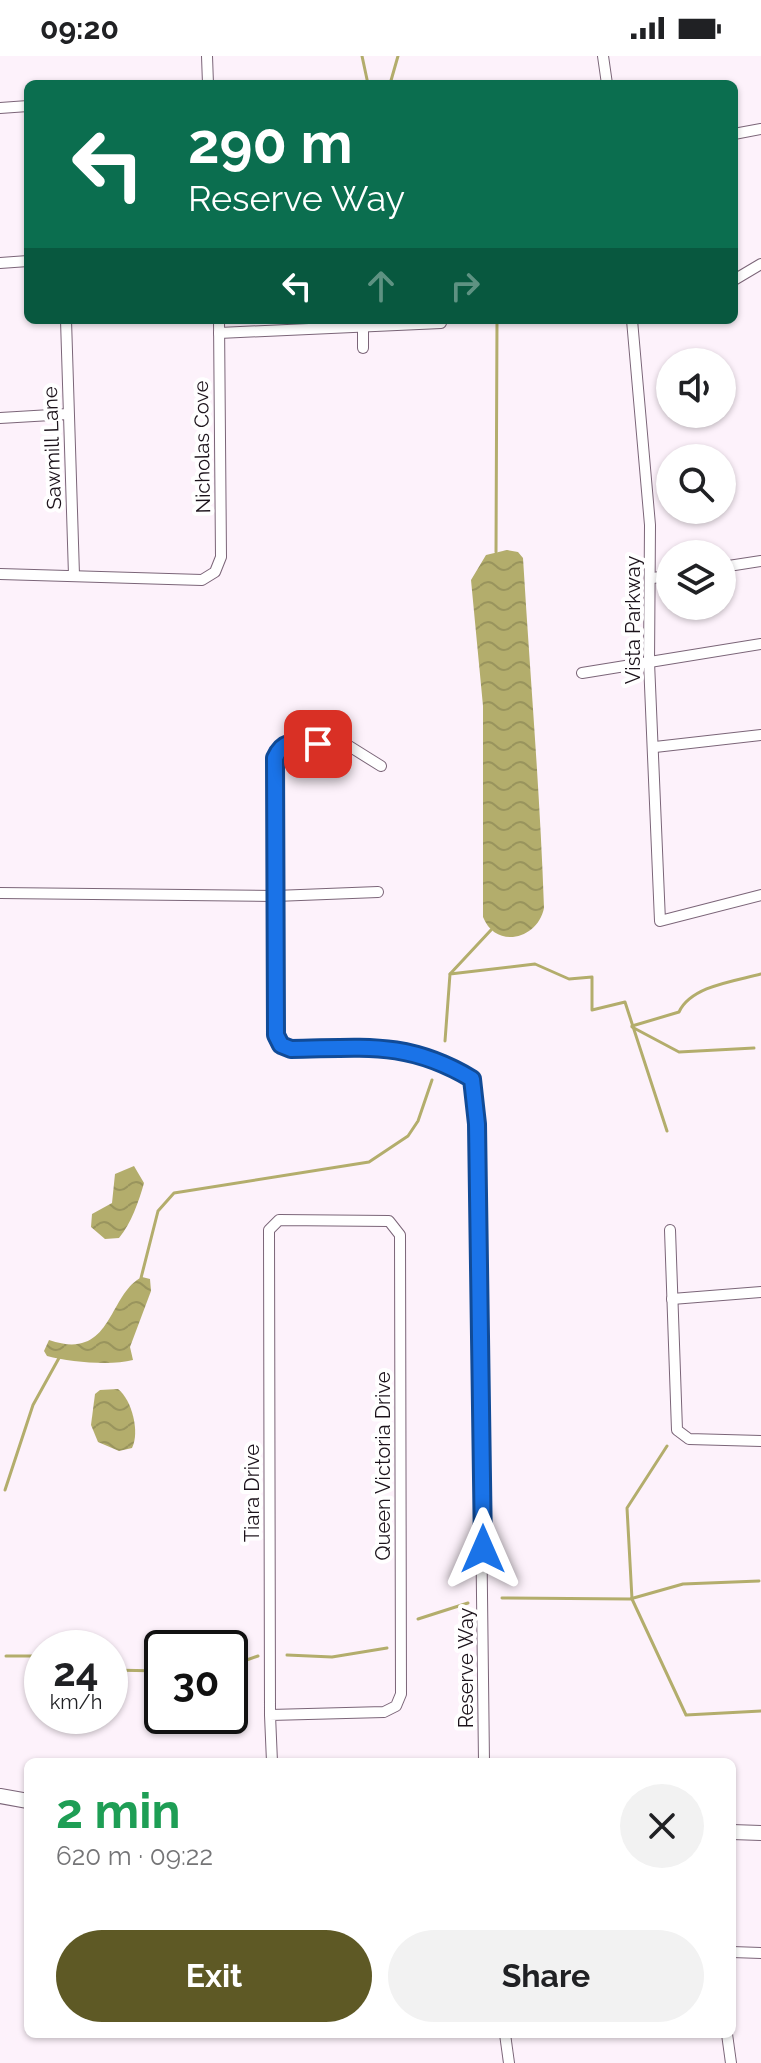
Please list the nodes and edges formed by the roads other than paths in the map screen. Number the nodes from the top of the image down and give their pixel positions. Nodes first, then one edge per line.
1 (207, 56) edge
2 (603, 56) edge
3 (208, 80) edge
4 (606, 80) edge
5 (24, 106) edge
6 (0, 108) edge
7 (761, 129) edge
8 (738, 133) edge
9 (24, 261) edge
10 (0, 263) edge
11 (761, 264) edge
12 (738, 278) edge
13 (66, 324) edge
14 (219, 324) edge
15 (422, 324) edge
16 (632, 324) edge
17 (363, 327) junction
18 (219, 333) junction
19 (363, 348) dead end
20 (68, 414) junction
21 (0, 418) edge
22 (761, 561) edge
23 (736, 565) edge
24 (0, 574) edge
25 (74, 575) junction
26 (652, 578) junction
27 (656, 578) edge
28 (761, 644) edge
29 (649, 662) junction
30 (582, 673) dead end
31 (761, 735) edge
32 (655, 747) junction
33 (381, 766) dead end
34 (378, 892) dead end
35 (0, 893) edge
36 (761, 895) edge
37 (275, 896) junction
38 (272, 1225) joint
39 (670, 1230) dead end
40 (761, 1292) edge
41 (672, 1299) junction
42 (761, 1441) edge
43 (270, 1715) junction
44 (272, 1758) edge
45 (484, 1758) edge
46 (0, 1796) edge
47 (24, 1800) edge
48 (736, 1832) edge
49 (761, 1833) edge
50 (736, 1952) edge
51 (761, 1953) edge
52 (506, 2038) edge
53 (728, 2038) edge
54 (509, 2063) edge
55 (731, 2063) edge

1 - 3 street
2 - 4 street
5 - 6 street
7 - 8 street
9 - 10 street
11 - 12 street
13 - 20 street, Sawmill Lane
14 - 18 street, Nicholas Cove
15 - 17 street
16 - 26 street, Vista Parkway
17 - 18 street
17 - 19 street
18 - 25 street, Nicholas Cove
20 - 21 street
20 - 25 street, Sawmill Lane
22 - 23 street
24 - 25 street
26 - 27 street
26 - 29 street, Vista Parkway
28 - 29 street
29 - 30 street
29 - 32 street, Vista Parkway
31 - 32 street
32 - 36 street, Vista Parkway
33 - 37 street, Reserve Way
34 - 37 street
35 - 37 street
37 - 45 street, Reserve Way
38 - 43 street, Tiara Drive
38 - 43 street, Queen Victoria Drive
39 - 41 street
40 - 41 street
41 - 42 street
43 - 44 street, Tiara Drive
46 - 47 main road
48 - 49 main road
50 - 51 street
52 - 54 street
53 - 55 street

